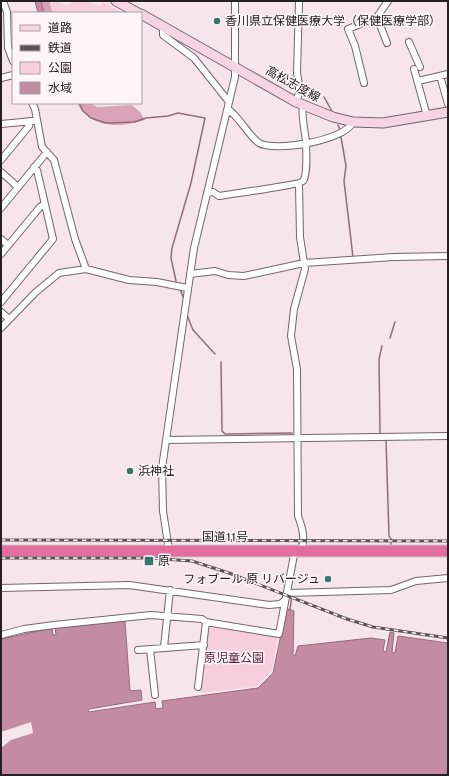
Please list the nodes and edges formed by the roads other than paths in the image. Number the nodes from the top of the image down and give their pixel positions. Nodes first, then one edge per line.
1 (3, 1) edge
2 (116, 1) edge
3 (235, 1) edge
4 (299, 1) edge
5 (388, 1) edge
6 (136, 12) edge
7 (142, 15) edge
8 (377, 17) junction
9 (4, 26) edge
10 (163, 26) junction
11 (409, 42) dead end
12 (387, 43) dead end
13 (12, 58) edge
14 (236, 67) junction
15 (448, 74) edge
16 (12, 75) edge
17 (2, 76) edge
18 (440, 76) junction
19 (418, 81) junction
20 (364, 83) dead end
21 (229, 102) junction
22 (33, 104) edge
23 (299, 104) junction
24 (448, 104) edge
25 (228, 109) junction
26 (448, 112) edge
27 (427, 116) junction
28 (33, 121) junction
29 (353, 122) junction
30 (1, 124) edge
31 (306, 143) junction
32 (47, 152) junction
33 (1, 160) edge
34 (34, 167) junction
35 (1, 172) edge
36 (299, 184) junction
37 (18, 187) junction
38 (207, 192) junction
39 (45, 204) junction
40 (1, 208) edge
41 (1, 239) edge
42 (8, 245) junction
43 (1, 254) edge
44 (448, 256) edge
45 (304, 263) junction
46 (86, 269) junction
47 (190, 274) junction
48 (187, 288) junction
49 (1, 302) edge
50 (1, 312) edge
51 (9, 319) junction
52 (1, 328) edge
53 (448, 436) edge
54 (297, 437) junction
55 (166, 440) junction
56 (169, 550) junction
57 (296, 550) junction
58 (1, 551) edge
59 (448, 551) edge
60 (448, 578) edge
61 (1, 588) edge
62 (170, 590) junction
63 (288, 593) junction
64 (285, 600) junction
65 (168, 615) junction
66 (206, 622) junction
67 (1, 636) edge
68 (204, 645) junction
69 (164, 647) junction
70 (150, 649) junction
71 (138, 650) dead end
72 (198, 687) dead end
73 (155, 695) dead end

1 - 9 street
2 - 6 main road
3 - 14 street
4 - 23 street
5 - 8 street
7 - 10 main road, 高松志度線
8 - 12 street
8 - 20 street
9 - 13 street
10 - 14 main road, 高松志度線
10 - 21 street
11 - 19 street
14 - 21 street
14 - 23 main road, 高松志度線
15 - 18 street
16 - 17 street
18 - 19 street
18 - 24 street
19 - 27 street
21 - 25 street
22 - 28 street
23 - 29 main road, 高松志度線
23 - 31 street
25 - 31 street
25 - 38 street
26 - 27 main road, 高松志度線
27 - 29 main road, 高松志度線
28 - 30 street
28 - 32 street
28 - 33 street
29 - 31 street
31 - 36 street
32 - 34 street
32 - 46 street
34 - 37 street
34 - 39 street
35 - 37 street
36 - 38 street
36 - 45 street
37 - 40 street
38 - 47 street
39 - 42 street
39 - 49 street
41 - 42 street
42 - 43 street
44 - 45 street
45 - 47 street
45 - 54 street
46 - 48 street
46 - 51 street
47 - 48 street
48 - 55 street
50 - 51 street
51 - 52 street
53 - 54 street
54 - 55 street
54 - 57 street
55 - 56 street
56 - 57 highway, 国道11号
56 - 58 highway, 国道11号
57 - 59 highway, 国道11号
57 - 63 street
60 - 63 street
61 - 62 street
62 - 64 street
62 - 65 street
63 - 64 street
64 - 66 street
65 - 66 street
65 - 67 street
65 - 69 street
66 - 68 street
68 - 69 street
68 - 72 street
69 - 70 street
70 - 71 street
70 - 73 street

